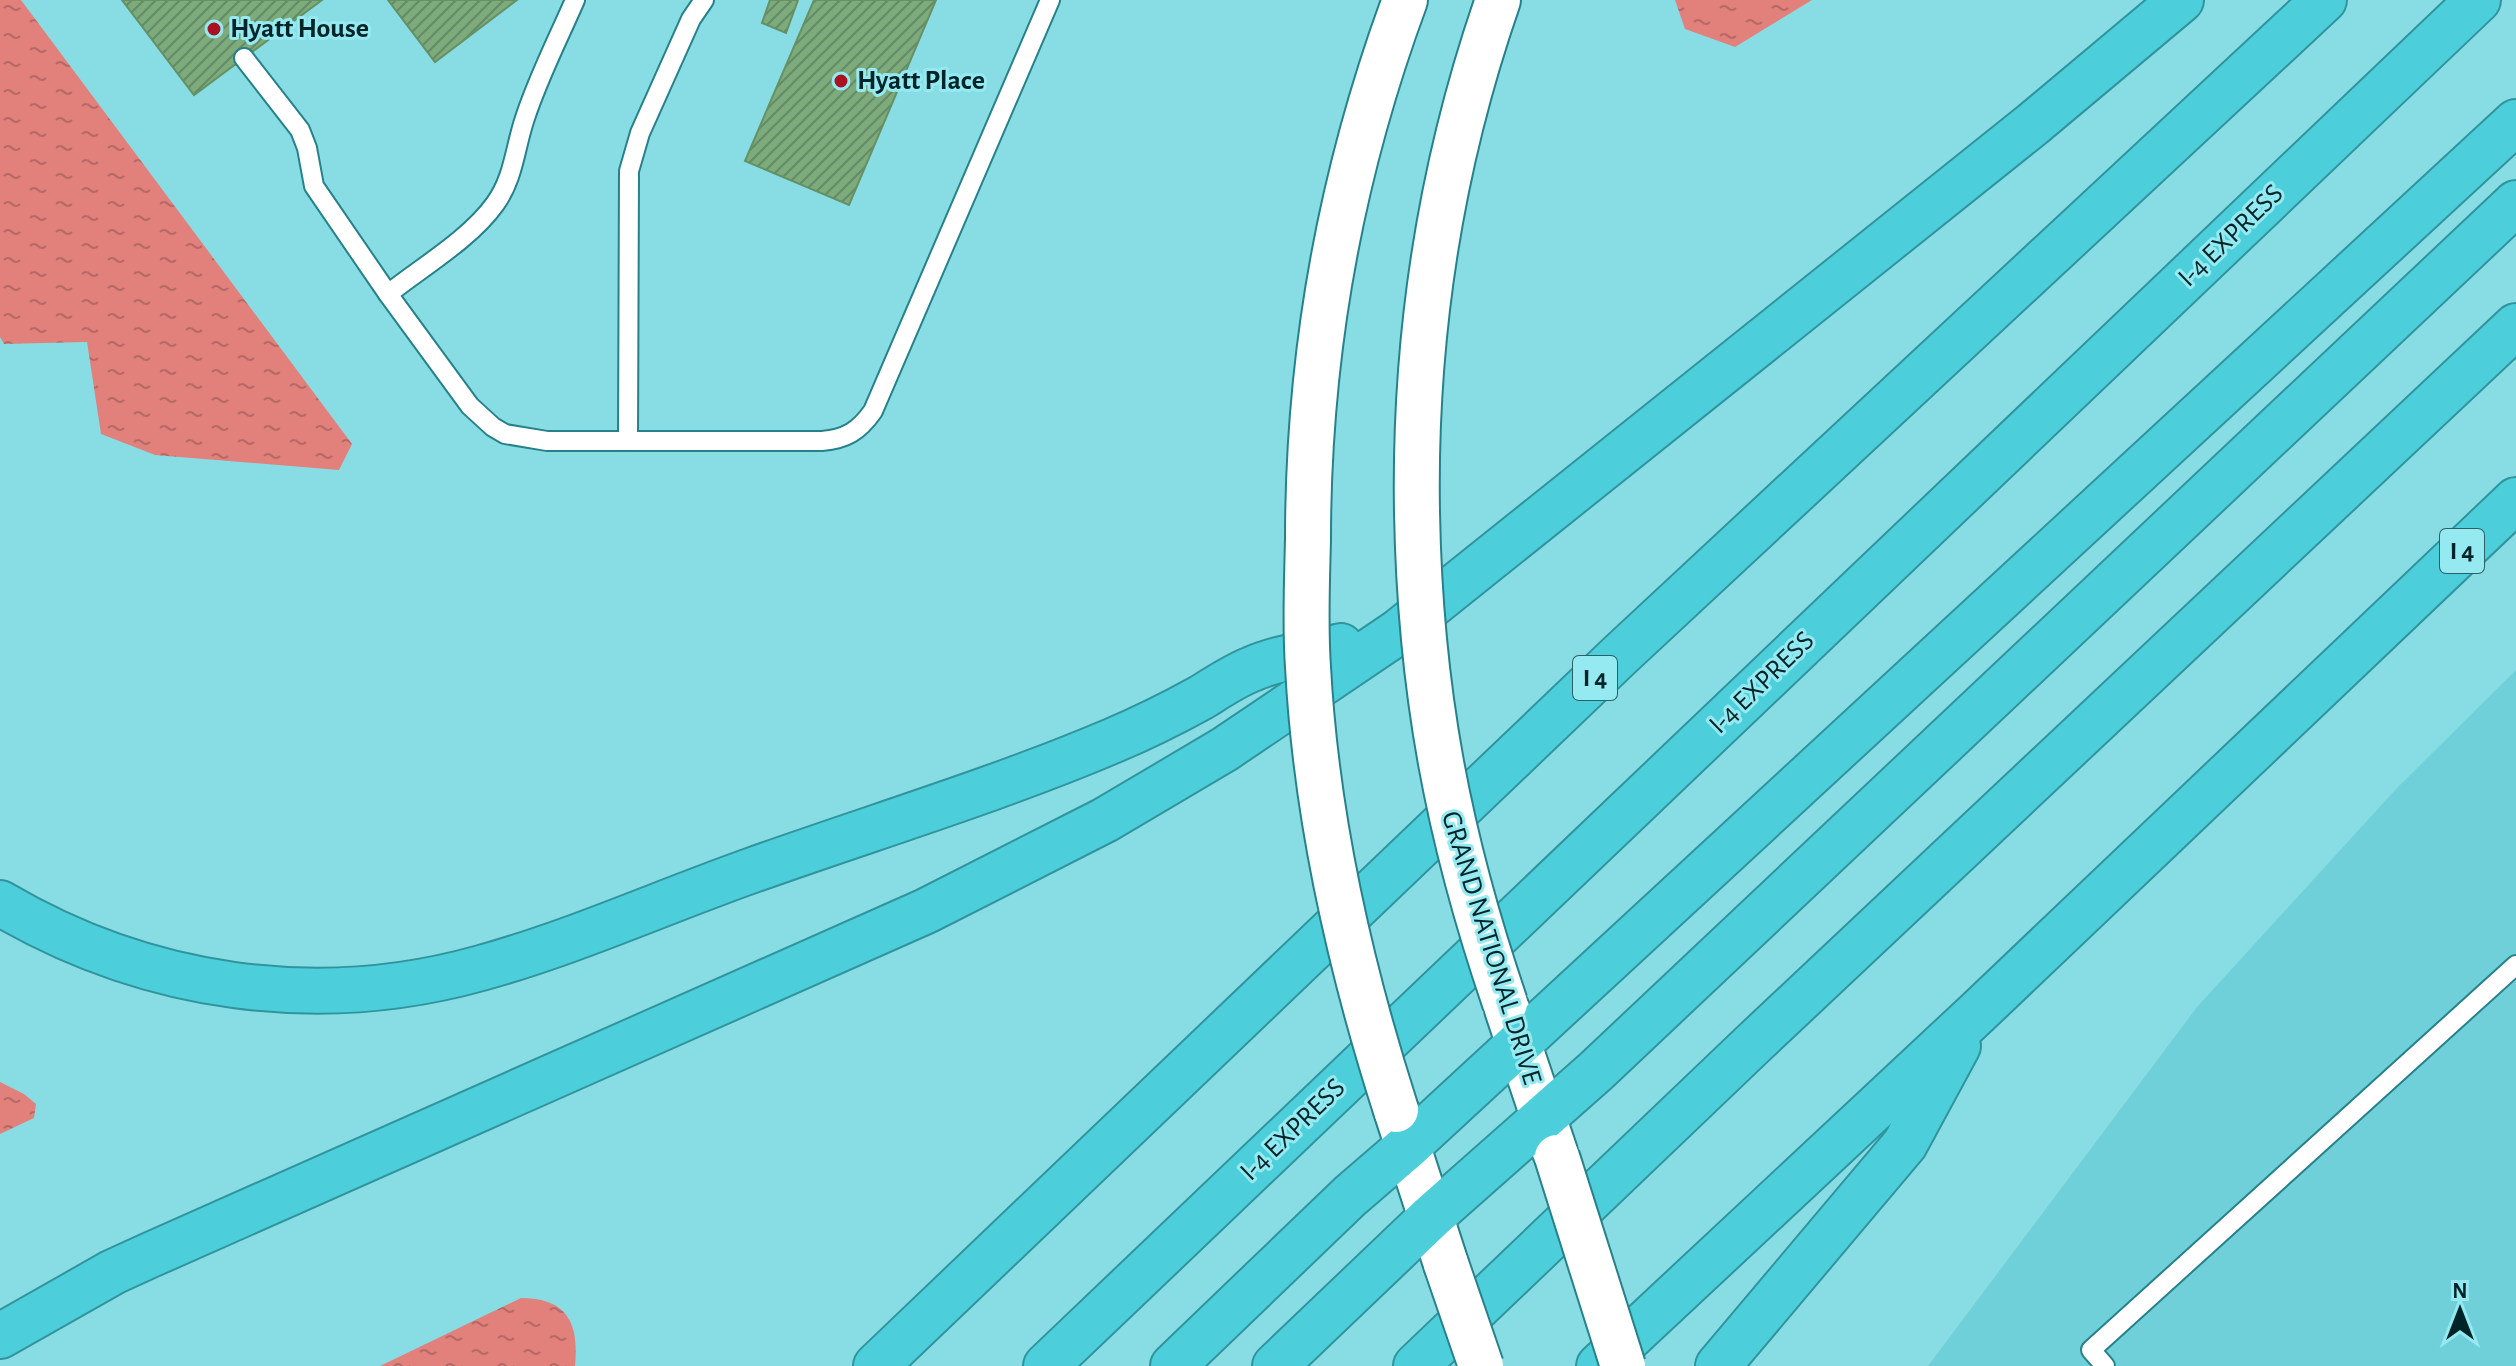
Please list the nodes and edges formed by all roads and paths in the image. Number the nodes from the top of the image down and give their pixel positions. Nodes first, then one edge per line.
1 (575, 0) edge
2 (704, 0) edge
3 (1050, 0) edge
4 (1405, 0) edge
5 (1498, 0) edge
6 (2181, 0) edge
7 (2324, 0) edge
8 (2478, 0) edge
9 (244, 58) dead end
10 (2516, 122) edge
11 (2516, 203) edge
12 (388, 294) junction
13 (2516, 326) edge
14 (628, 441) junction
15 (2516, 500) edge
16 (1398, 632) junction
17 (0, 903) edge
18 (2516, 965) edge
19 (1977, 1013) junction
20 (1519, 1044) junction
21 (1402, 1128) junction
22 (1550, 1138) junction
23 (1431, 1217) junction
24 (0, 1336) edge
25 (876, 1366) edge
26 (1046, 1366) edge
27 (1173, 1366) edge
28 (1275, 1366) edge
29 (1416, 1366) edge
30 (1481, 1366) edge
31 (1599, 1366) edge
32 (1623, 1366) edge
33 (1718, 1366) edge
34 (2105, 1366) edge

1 - 12 lane
2 - 14 lane
3 - 14 lane
4 - 21 street, bridge
5 - 20 street, GRAND NATIONAL DRIVE, bridge
6 - 16 highway
7 - 25 highway, I 4
8 - 26 highway, I-4 EXPRESS
9 - 12 lane
10 - 20 highway
11 - 22 highway
12 - 14 lane
13 - 29 highway
15 - 19 highway, I 4
16 - 17 highway
16 - 24 highway
18 - 34 lane
19 - 31 highway, I 4
19 - 33 highway
20 - 21 highway
20 - 22 street, GRAND NATIONAL DRIVE
21 - 23 street
21 - 27 highway
22 - 23 highway
22 - 32 street, GRAND NATIONAL DRIVE, bridge
23 - 28 highway
23 - 30 street, bridge

